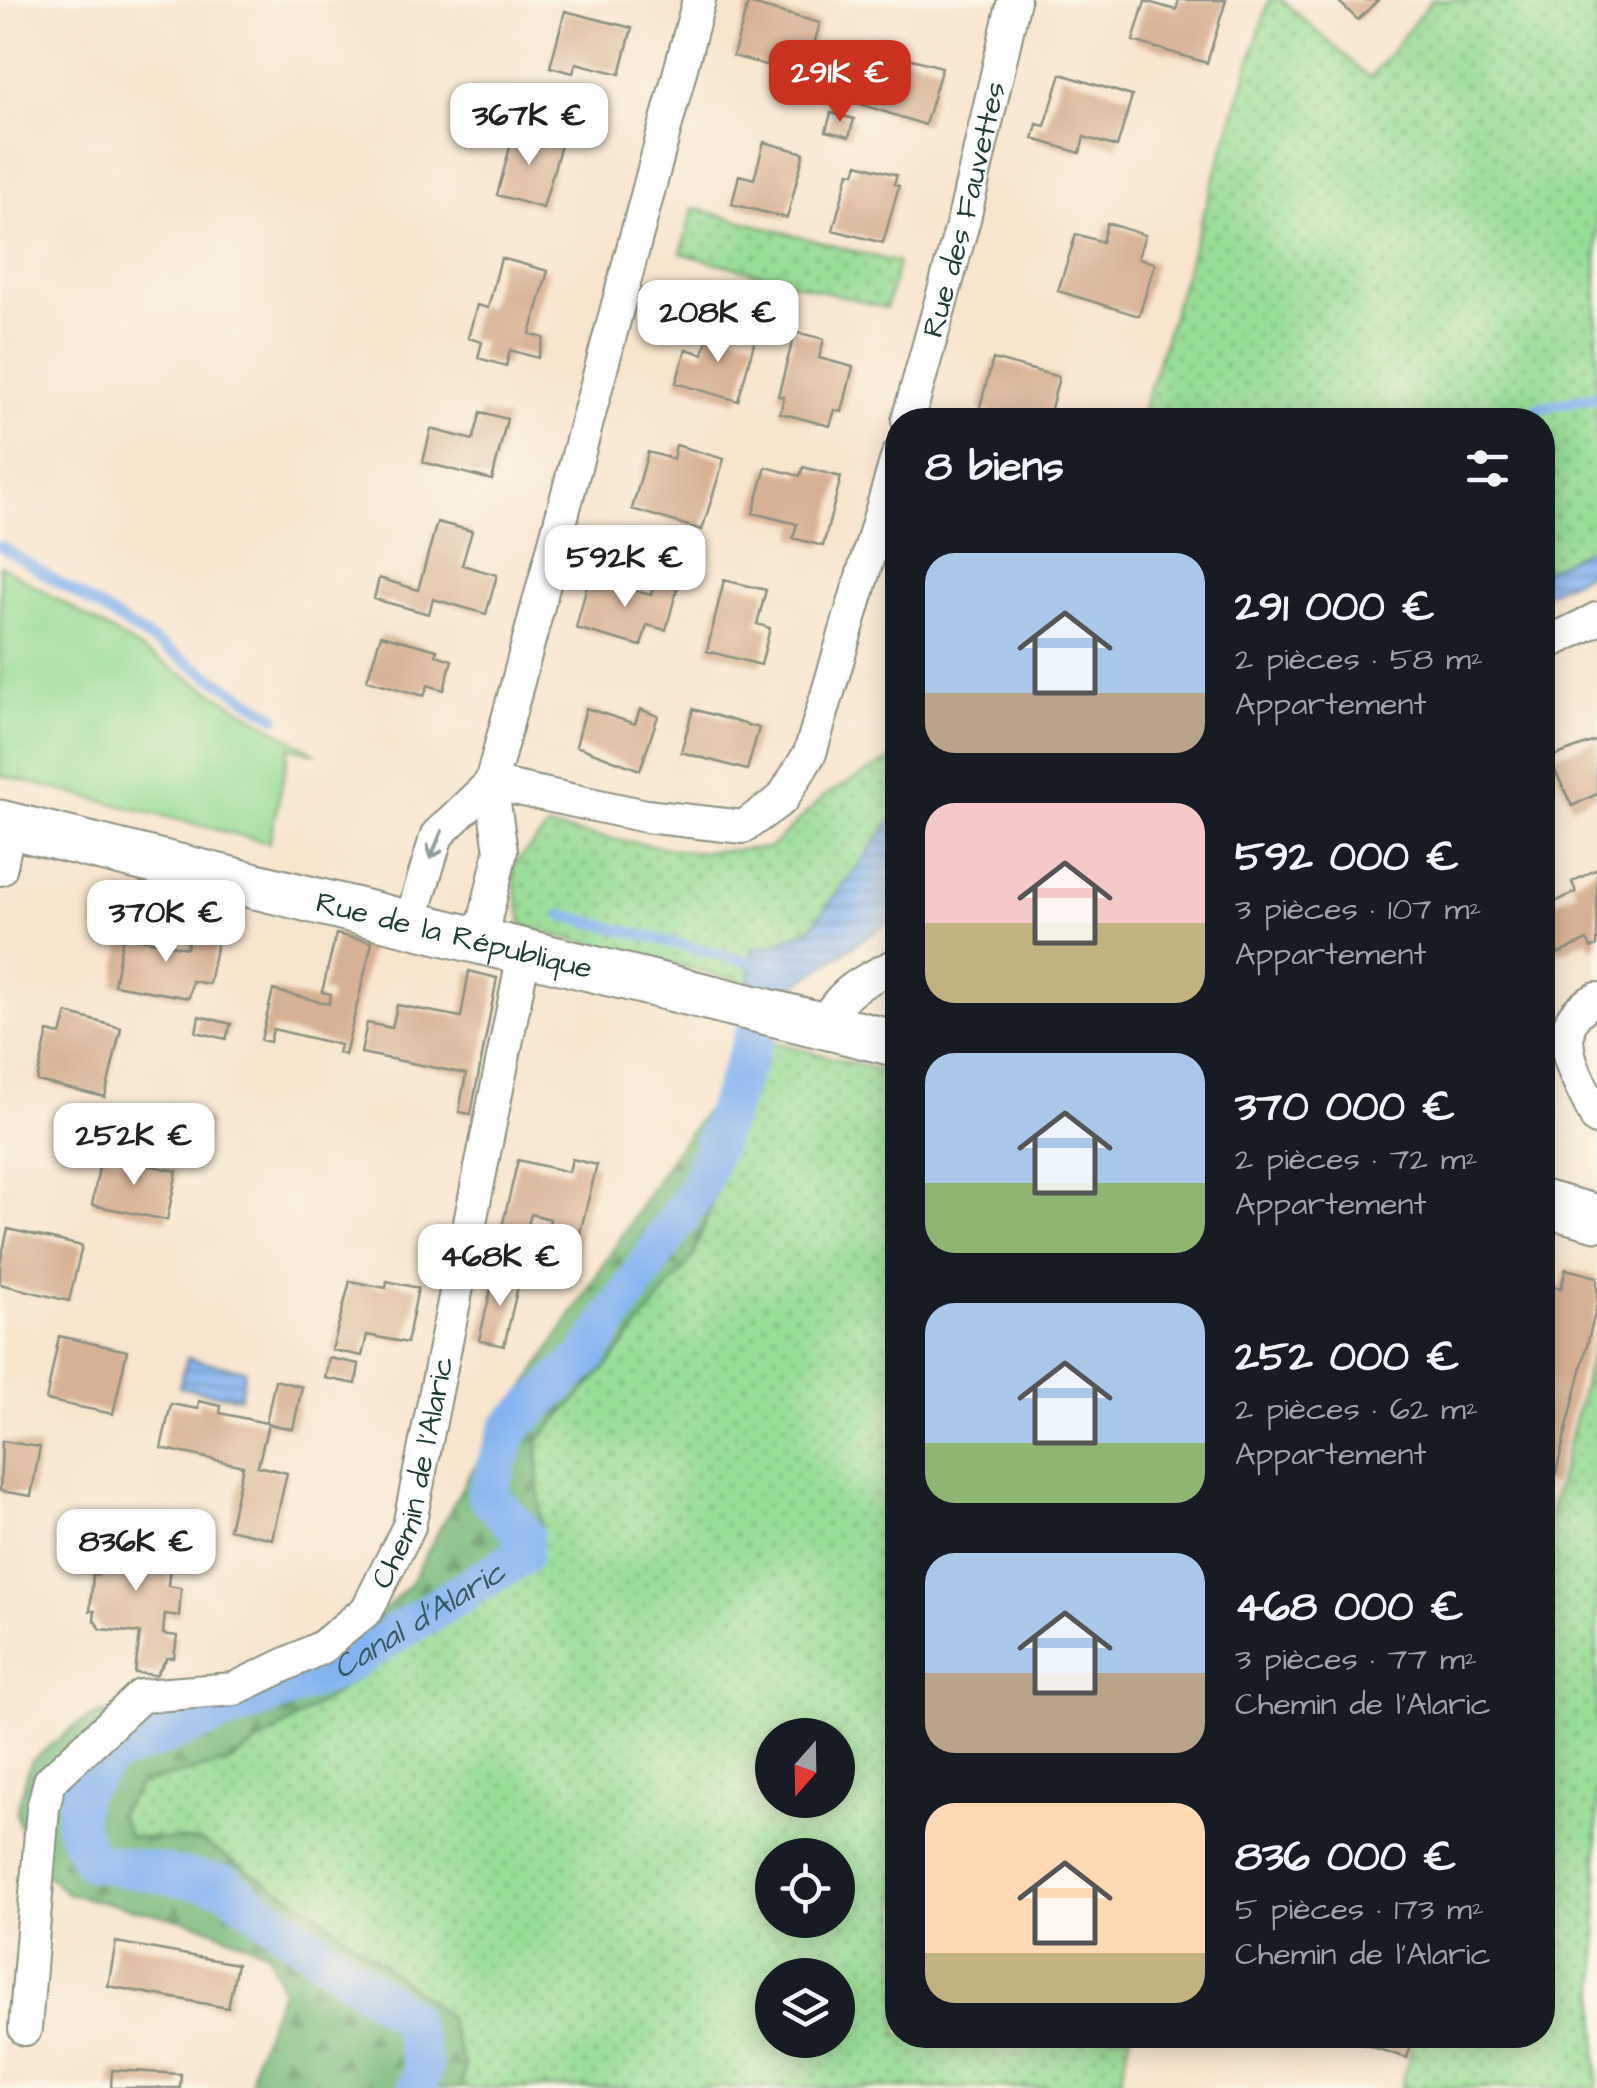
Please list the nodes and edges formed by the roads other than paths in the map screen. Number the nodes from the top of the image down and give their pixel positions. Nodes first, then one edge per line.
1 (698, 0) edge
2 (1014, 0) edge
3 (911, 408) edge
4 (885, 498) edge
5 (1597, 619) edge
6 (1555, 640) edge
7 (491, 784) junction
8 (3, 822) edge
9 (0, 869) edge
10 (410, 924) junction
11 (480, 942) junction
12 (524, 954) junction
13 (885, 970) edge
14 (1597, 999) edge
15 (812, 1023) junction
16 (885, 1041) edge
17 (1597, 1119) edge
18 (1555, 1207) edge
19 (1597, 1218) edge
20 (24, 2030) dead end

1 - 7 street
2 - 3 street, Rue des Fauvettes
4 - 7 street
5 - 6 street
7 -> 10 street
7 - 11 street
8 - 9 street
8 - 10 street, Rue de la République
10 - 11 street, Rue de la République
11 - 12 street, Rue de la République
12 - 15 street, Rue de la République
12 - 20 street, Chemin de l'Alaric
13 - 15 street
14 - 17 street
15 - 16 street, Rue de la République
18 - 19 street

